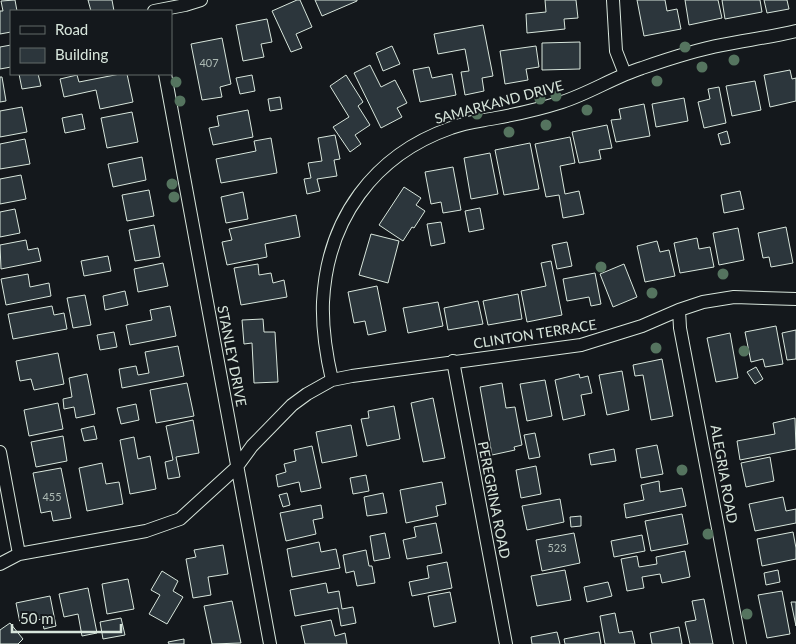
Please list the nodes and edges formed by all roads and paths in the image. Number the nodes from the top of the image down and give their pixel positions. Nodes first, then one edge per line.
1 (201, 0) edge
2 (613, 0) edge
3 (158, 10) edge
4 (796, 30) edge
5 (626, 74) junction
6 (164, 75) edge
7 (796, 300) edge
8 (679, 310) junction
9 (452, 361) junction
10 (332, 380) junction
11 (0, 452) edge
12 (236, 468) junction
13 (19, 554) junction
14 (0, 564) edge
15 (270, 644) edge
16 (506, 644) edge
17 (740, 644) edge

1 - 3 street
2 - 5 street
4 - 5 street, SAMARKAND DRIVE
5 - 10 street, SAMARKAND DRIVE
6 - 12 street, STANLEY DRIVE
7 - 8 street, CLINTON TERRACE
8 - 9 street, CLINTON TERRACE
8 - 17 street, ALEGRIA ROAD
9 - 10 street, CLINTON TERRACE
9 - 16 street, PEREGRINA ROAD
10 - 12 street
11 - 13 street
12 - 13 street
12 - 15 street, STANLEY DRIVE
13 - 14 street

